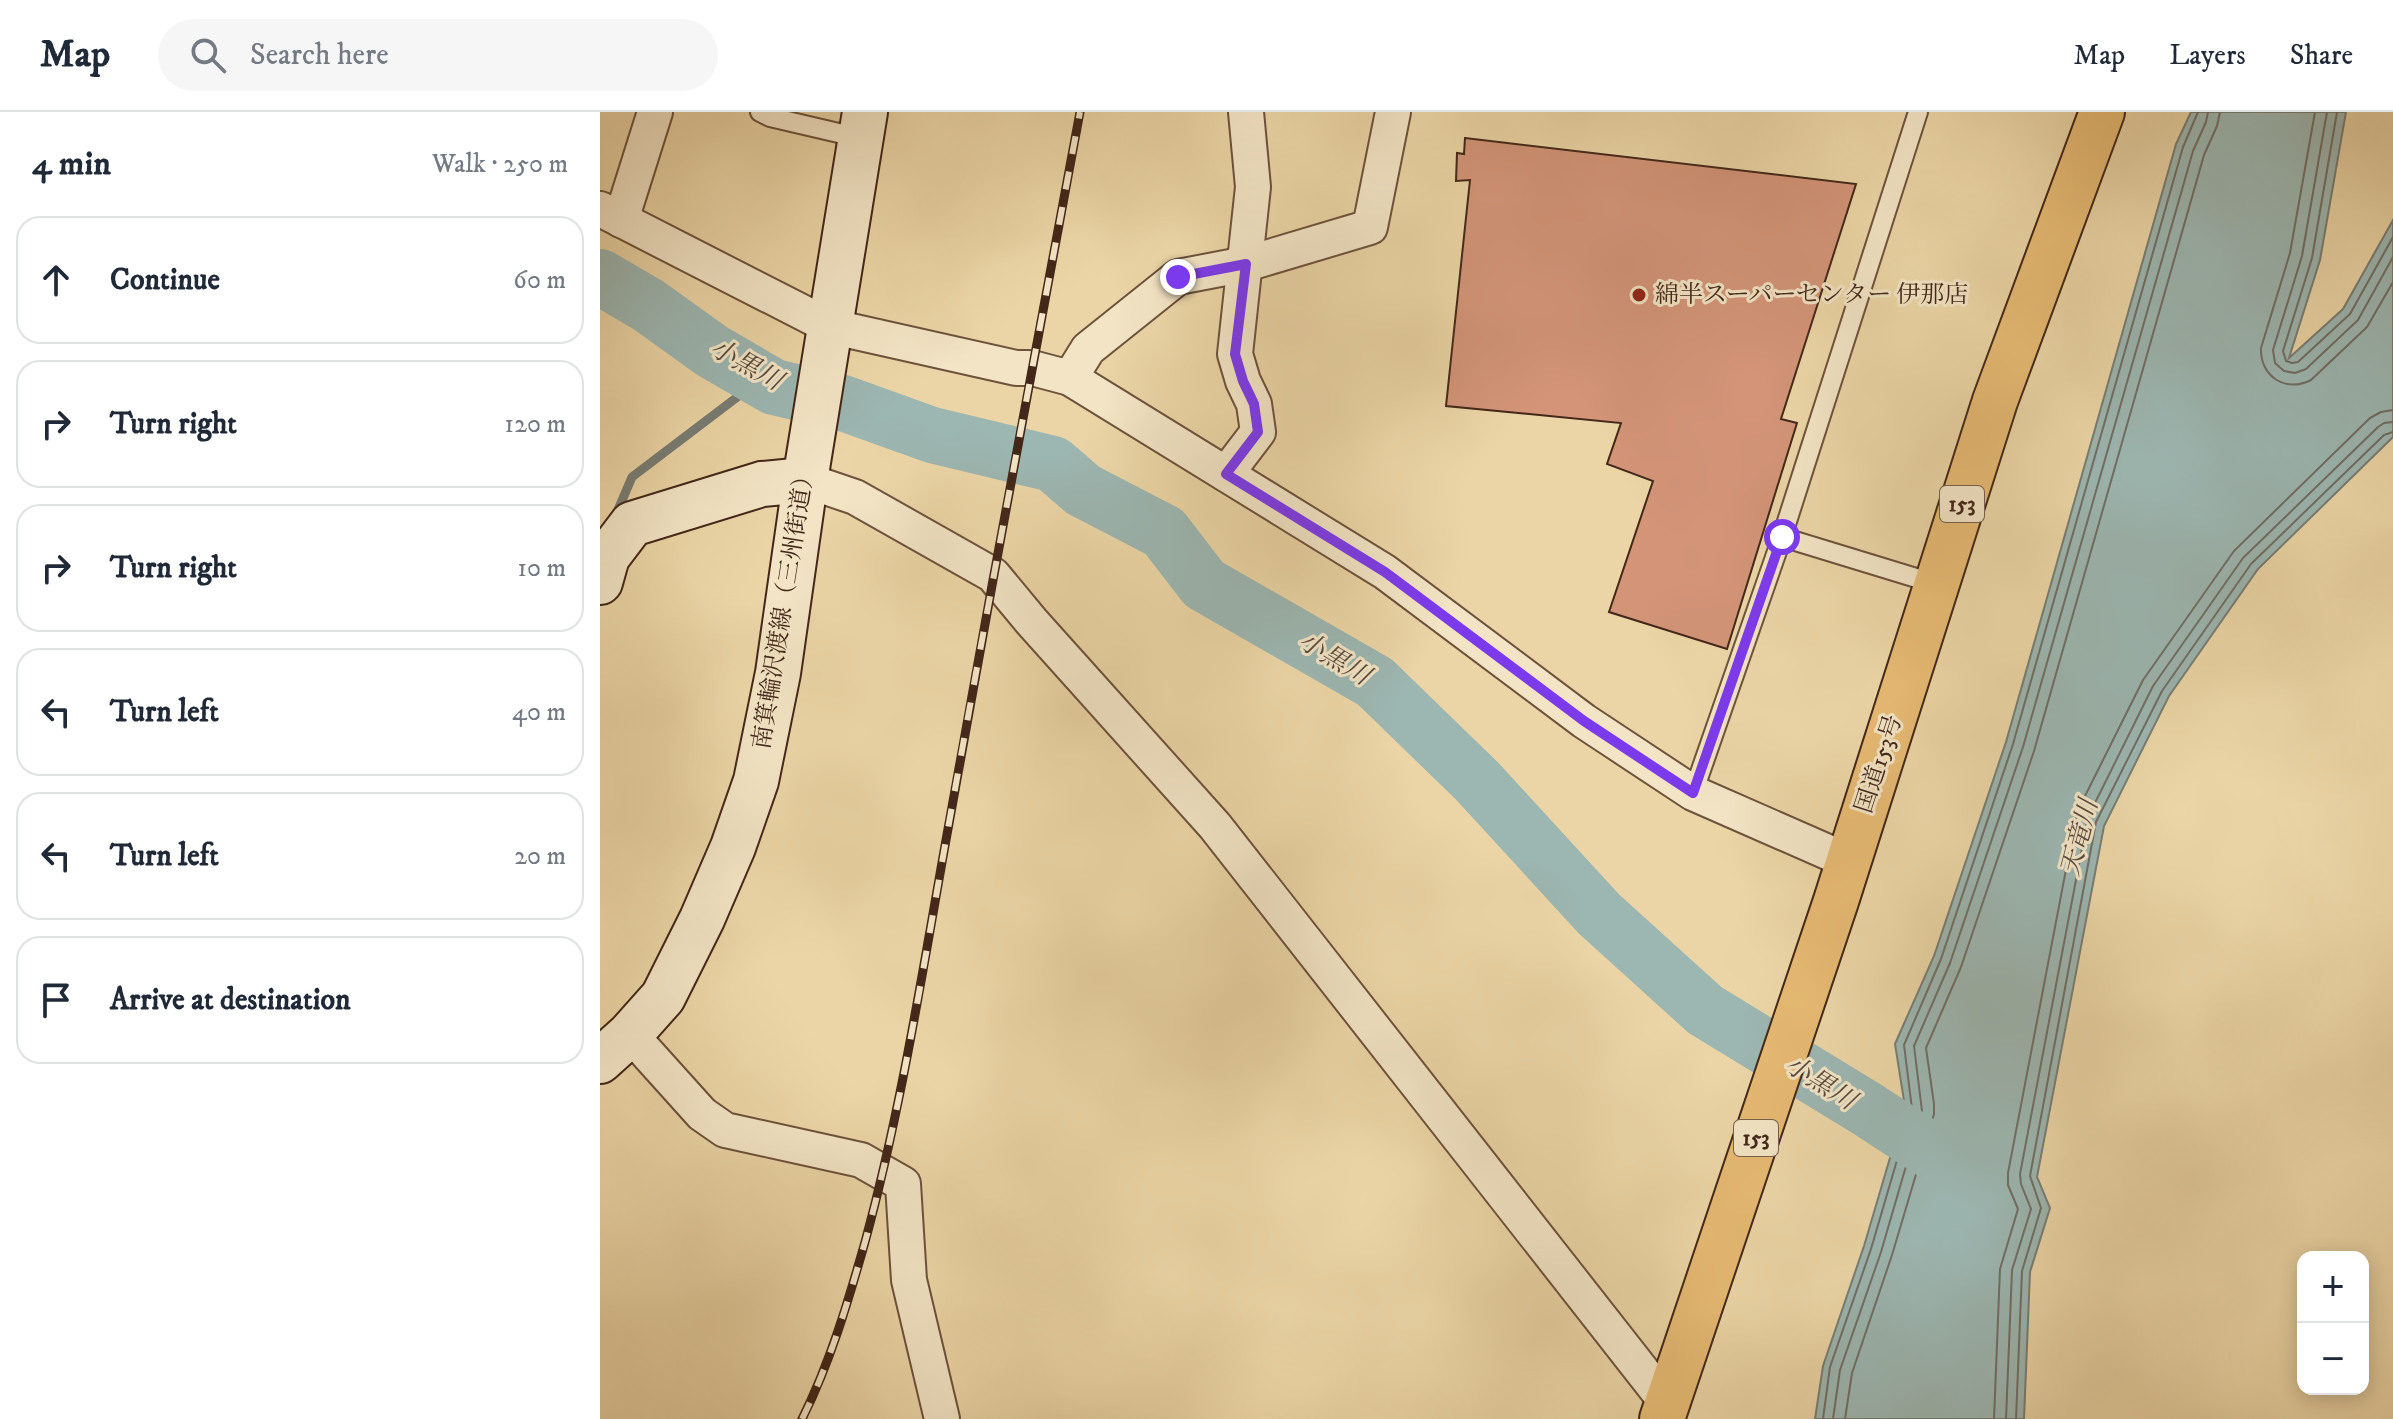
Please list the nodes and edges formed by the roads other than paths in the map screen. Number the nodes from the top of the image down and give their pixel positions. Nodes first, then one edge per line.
1 (655, 112) edge
2 (760, 112) edge
3 (1246, 112) edge
4 (1393, 112) edge
5 (1918, 112) edge
6 (2102, 112) edge
7 (862, 125) edge
8 (611, 214) edge
9 (1246, 264) junction
10 (828, 335) junction
11 (1070, 378) junction
12 (806, 471) junction
13 (1226, 474) junction
14 (616, 526) edge
15 (1782, 537) junction
16 (600, 582) edge
17 (1937, 584) junction
18 (1693, 793) junction
19 (1842, 881) junction
20 (615, 1048) edge
21 (1669, 1399) edge
22 (942, 1419) edge

1 - 8 street
2 - 7 lane
3 - 9 street
4 - 9 street
5 - 15 lane
6 - 17 highway, 国道153号 / 153
7 - 10 main road, 南箕輪沢渡線（三州街道）
8 - 10 street
9 - 11 street
9 - 13 street
10 - 11 street
10 - 12 main road, 南箕輪沢渡線（三州街道）
11 - 13 street
12 - 14 main road
12 - 20 main road, 南箕輪沢渡線（三州街道）
12 - 21 street
13 - 18 street
14 - 16 main road
15 - 17 lane
15 - 18 lane
17 - 19 highway, 国道153号 / 153
18 - 19 street
19 - 21 highway, 国道153号 / 153
20 - 22 street

